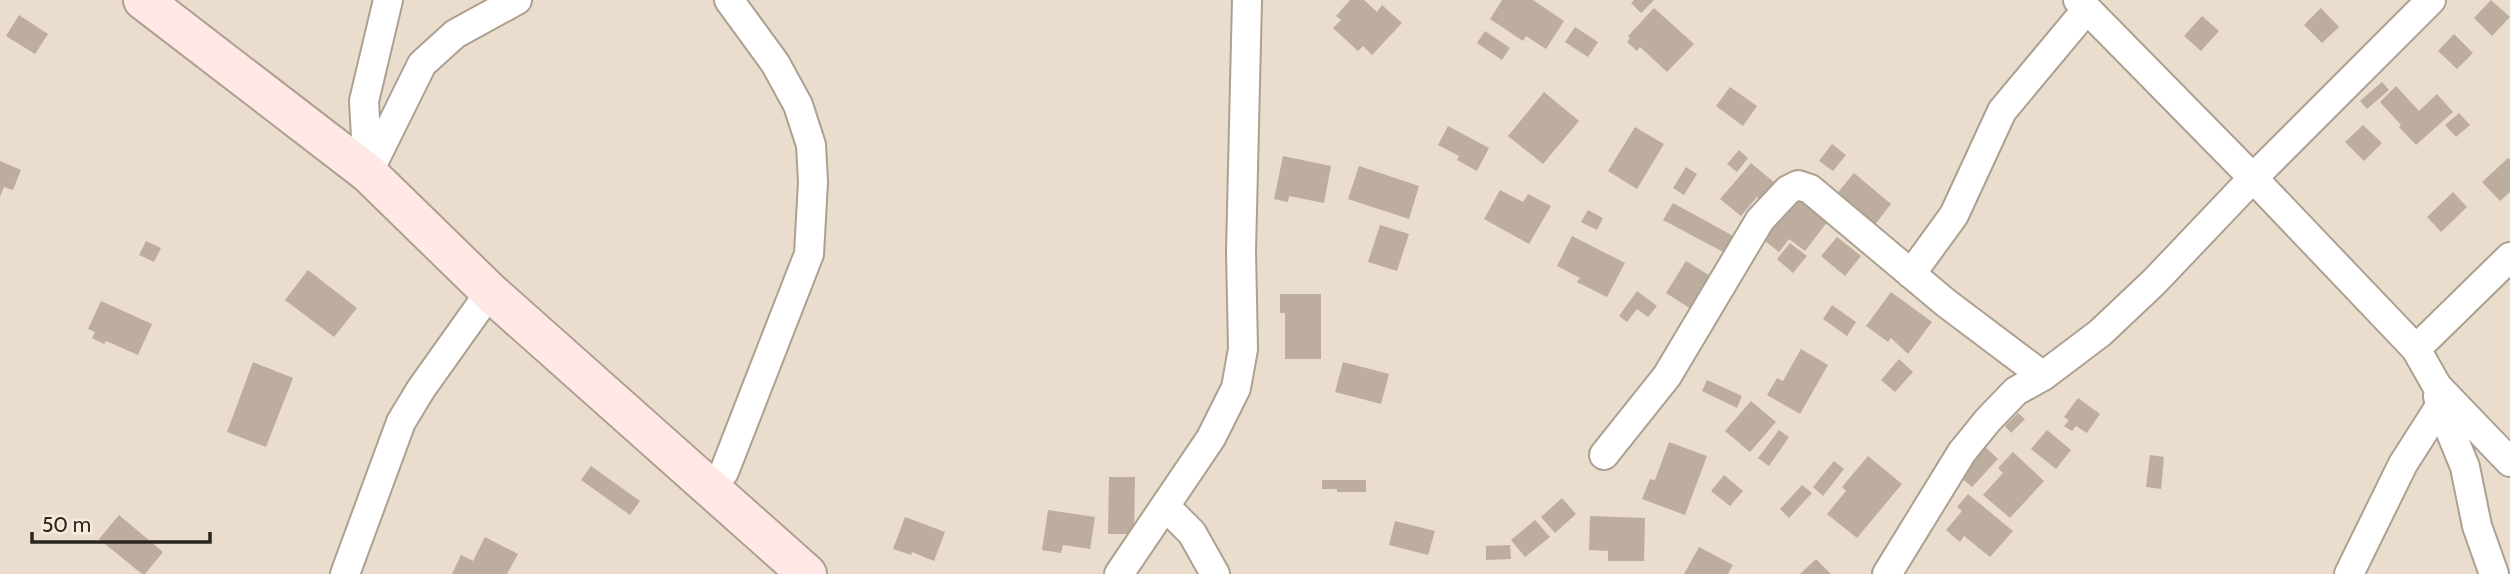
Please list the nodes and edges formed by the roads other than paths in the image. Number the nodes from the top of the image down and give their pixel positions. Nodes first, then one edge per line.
1 (143, 0) edge
2 (388, 0) edge
3 (517, 0) edge
4 (729, 0) edge
5 (1247, 0) edge
6 (2431, 0) edge
7 (2082, 5) edge
8 (368, 173) junction
9 (2253, 178) junction
10 (2510, 257) edge
11 (1911, 274) junction
12 (490, 292) junction
13 (2416, 349) junction
14 (2043, 376) junction
15 (2438, 396) junction
16 (1604, 455) dead end
17 (2510, 462) edge
18 (708, 486) junction
19 (1166, 507) junction
20 (345, 574) edge
21 (807, 574) edge
22 (1119, 574) edge
23 (1215, 574) edge
24 (1887, 574) edge
25 (2349, 574) edge
26 (2494, 574) edge

1 - 8 street
2 - 8 street
3 - 8 street
4 - 18 street
5 - 19 street
6 - 9 street
7 - 9 street
7 - 11 street
8 - 12 street
9 - 13 street
9 - 14 street
10 - 13 street
11 - 14 street
11 - 16 street
12 - 18 street
12 - 20 street
13 - 15 street
14 - 24 street
15 - 17 street
15 - 25 street
15 - 26 street
18 - 21 street
19 - 22 street
19 - 23 street

